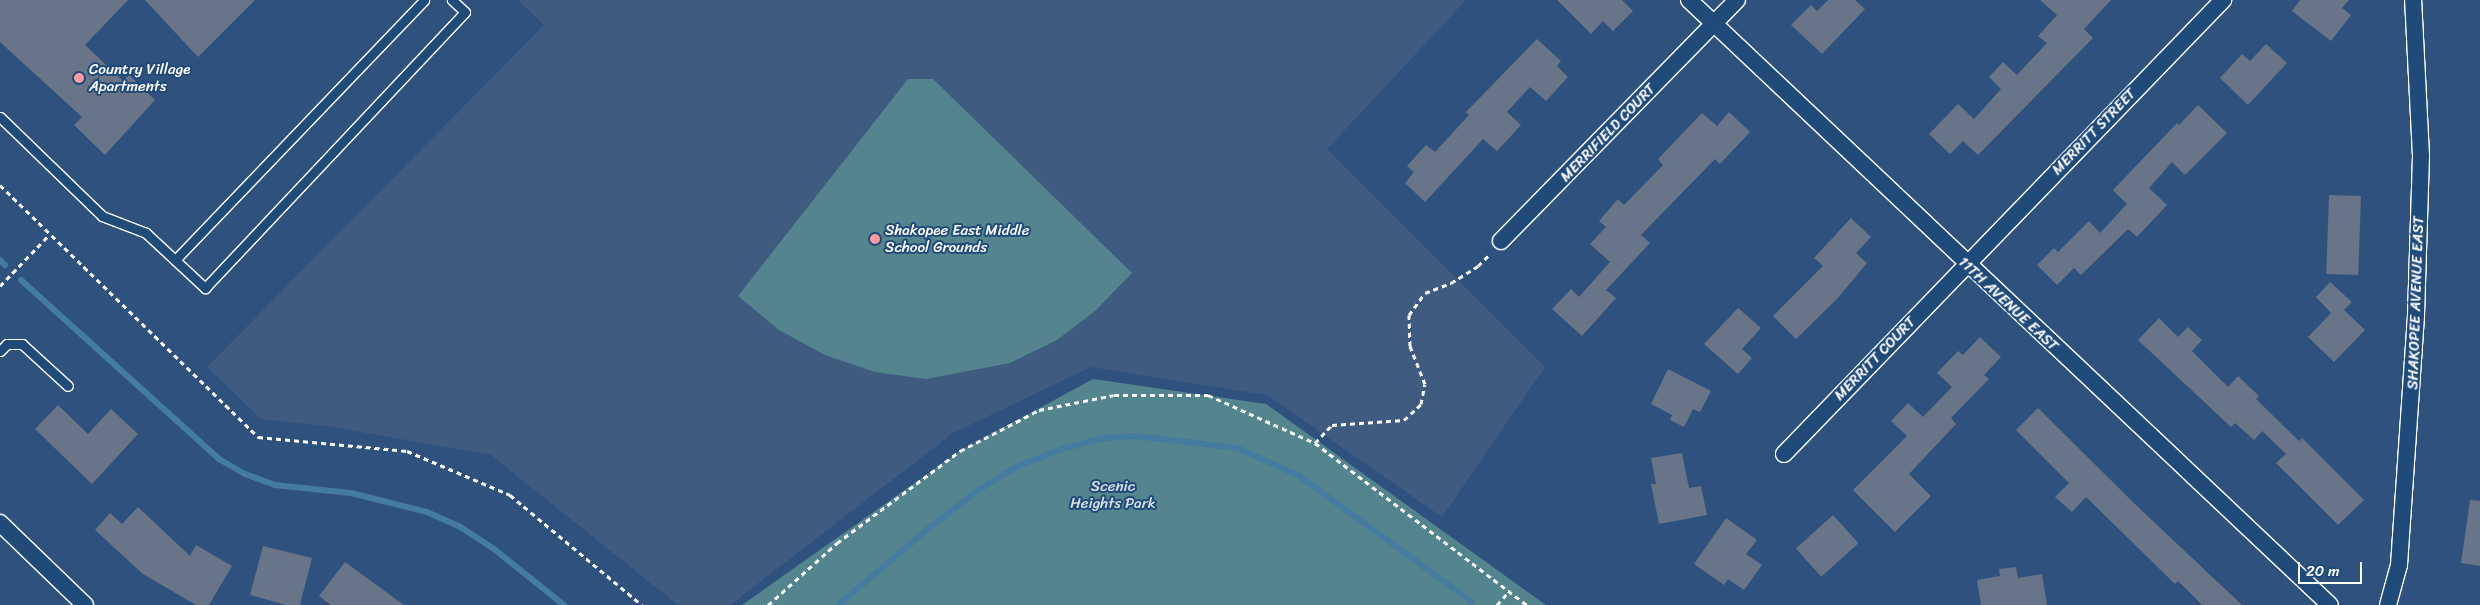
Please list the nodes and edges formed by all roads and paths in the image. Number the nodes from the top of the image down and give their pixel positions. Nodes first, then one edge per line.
1 (424, 0) edge
2 (452, 0) edge
3 (1689, 0) edge
4 (1737, 0) edge
5 (2223, 0) edge
6 (2413, 0) edge
7 (1714, 24) junction
8 (0, 117) edge
9 (0, 185) edge
10 (50, 234) junction
11 (1501, 241) joint
12 (175, 260) junction
13 (1965, 263) junction
14 (0, 286) edge
15 (0, 351) edge
16 (68, 386) dead end
17 (1315, 443) junction
18 (1784, 454) dead end
19 (0, 523) edge
20 (1509, 591) junction
21 (85, 605) edge
22 (642, 605) edge
23 (768, 605) edge
24 (1497, 605) edge
25 (1527, 605) edge
26 (2330, 605) edge
27 (2388, 605) edge

1 - 12 lane
2 - 12 lane
3 - 7 street, 11TH AVENUE EAST
4 - 7 street, MERRIFIELD COURT
5 - 13 street, MERRITT STREET
6 - 27 street, SHAKOPEE AVENUE EAST
7 - 11 street, MERRIFIELD COURT
7 - 13 street, 11TH AVENUE EAST
8 - 12 lane
9 - 10 path
10 - 14 path
10 - 22 path
11 - 17 path
13 - 18 street, MERRITT COURT
13 - 26 street, 11TH AVENUE EAST
15 - 16 lane
17 - 20 path
17 - 23 path
19 - 21 street
20 - 24 path
20 - 25 path

